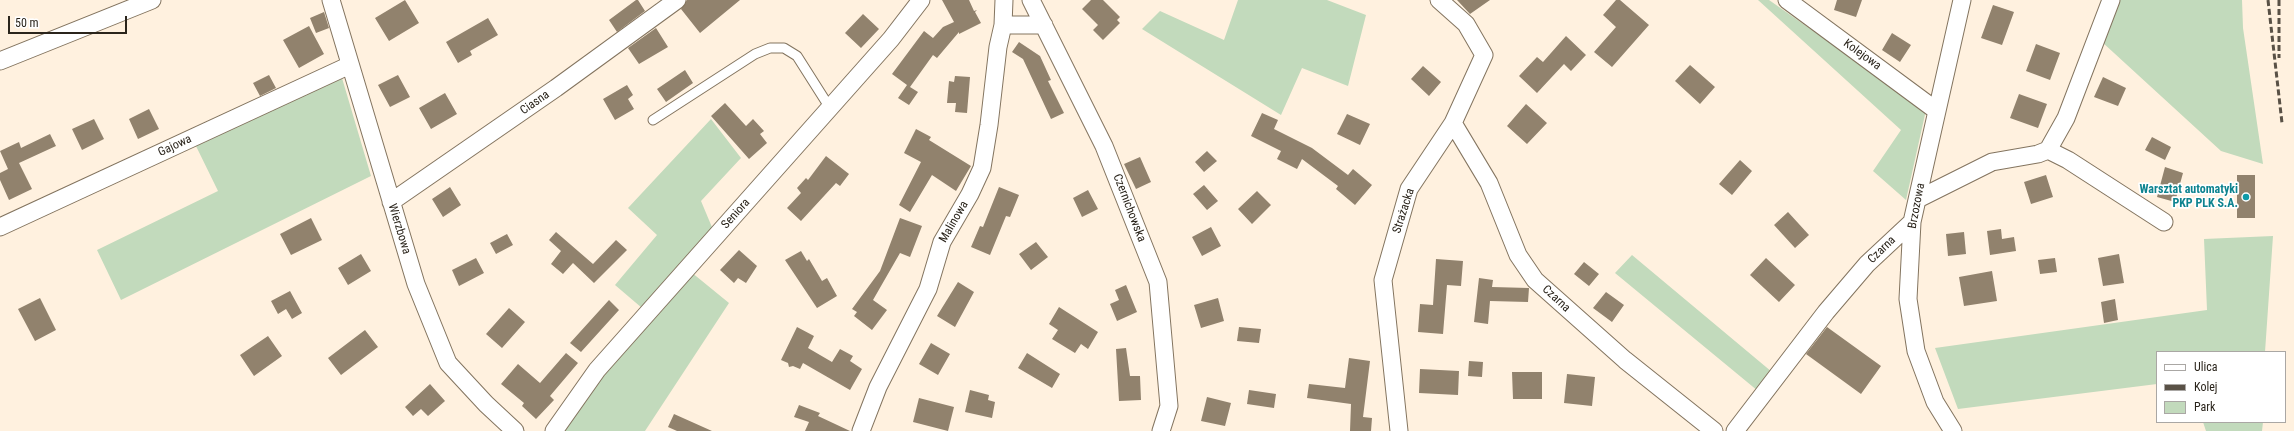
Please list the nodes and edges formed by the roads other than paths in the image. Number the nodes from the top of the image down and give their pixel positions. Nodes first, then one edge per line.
1 (152, 0) edge
2 (331, 0) edge
3 (677, 0) edge
4 (921, 0) edge
5 (1004, 0) edge
6 (1031, 0) edge
7 (1439, 0) edge
8 (1786, 0) edge
9 (1962, 0) edge
10 (2112, 0) edge
11 (1044, 25) junction
12 (1003, 26) junction
13 (0, 61) edge
14 (350, 65) junction
15 (830, 108) junction
16 (1937, 111) junction
17 (653, 120) dead end
18 (1453, 123) junction
19 (2048, 150) junction
20 (1918, 199) junction
21 (391, 202) junction
22 (1912, 222) junction
23 (2164, 222) dead end
24 (0, 227) edge
25 (516, 431) edge
26 (554, 431) edge
27 (861, 431) edge
28 (1161, 431) edge
29 (1399, 431) edge
30 (1714, 431) edge
31 (1734, 431) edge
32 (1953, 431) edge

1 - 13 street
2 - 14 street, Wierzbowa
3 - 21 street, Ciasna
4 - 15 street, Seniora
5 - 12 street, Malinowa
6 - 11 street, Czernichowska
7 - 18 street, Strażacka
8 - 16 street, Kolejowa
9 - 16 street, Brzozowa
10 - 19 street
11 - 12 street
11 - 28 street, Czernichowska
12 - 27 street, Malinowa
14 - 21 street, Wierzbowa
14 - 24 street, Gajowa
15 - 17 lane
15 - 26 street, Seniora
16 - 20 street, Brzozowa
18 - 29 street, Strażacka
18 - 30 street, Czarna
19 - 20 street
19 - 23 street
20 - 22 street, Brzozowa
21 - 25 street, Wierzbowa
22 - 31 street, Czarna
22 - 32 street, Brzozowa

